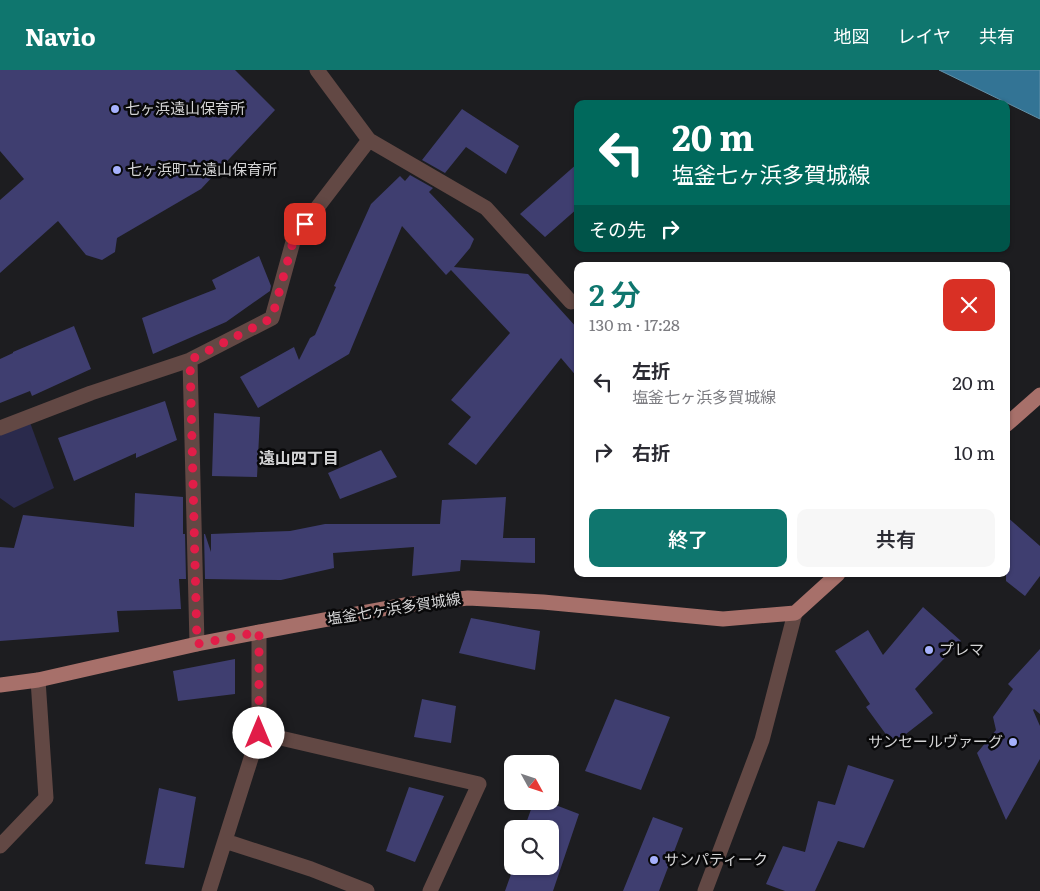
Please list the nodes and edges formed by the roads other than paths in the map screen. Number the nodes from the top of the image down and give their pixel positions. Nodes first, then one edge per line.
1 (317, 70) edge
2 (369, 140) junction
3 (571, 302) dead end
4 (190, 360) junction
5 (1040, 395) edge
6 (1010, 421) edge
7 (0, 428) edge
8 (835, 577) edge
9 (795, 613) junction
10 (259, 632) junction
11 (197, 644) junction
12 (38, 680) junction
13 (0, 686) edge
14 (259, 733) junction
15 (225, 842) junction
16 (0, 846) edge
17 (209, 891) edge
18 (367, 891) edge
19 (430, 891) edge
20 (706, 891) edge

1 - 2 street
2 - 3 street
2 - 4 street
4 - 7 street
4 - 11 street
5 - 6 main road
8 - 9 main road
9 - 10 main road, 塩釜七ヶ浜多賀城線
9 - 20 street
10 - 11 main road, 塩釜七ヶ浜多賀城線
10 - 14 street
11 - 12 main road, 塩釜七ヶ浜多賀城線
12 - 13 main road, 塩釜七ヶ浜多賀城線
12 - 16 street
14 - 15 street
14 - 19 street
15 - 17 street
15 - 18 street

